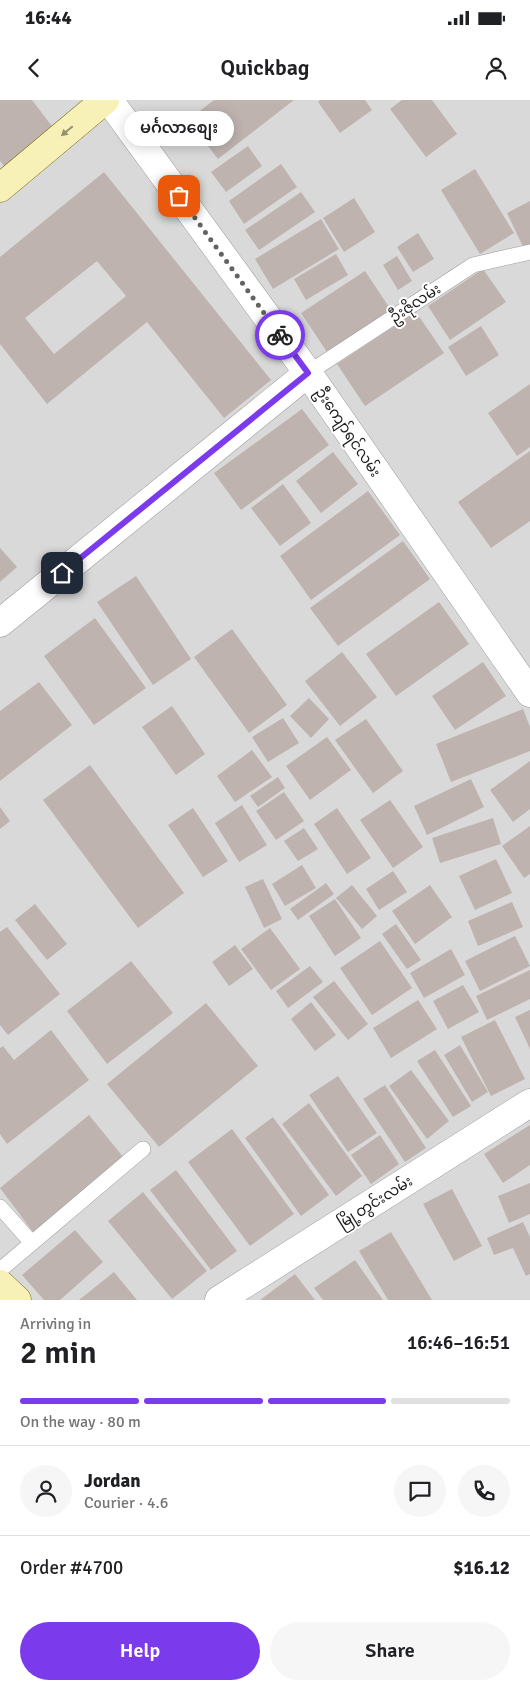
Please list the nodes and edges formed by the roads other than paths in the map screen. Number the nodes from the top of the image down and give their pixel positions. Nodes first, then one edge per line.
1 (95, 103) edge
2 (0, 188) edge
3 (530, 252) edge
4 (308, 373) junction
5 (0, 623) edge
6 (527, 682) edge
7 (530, 1103) edge
8 (143, 1149) dead end
9 (0, 1207) edge
10 (30, 1242) junction
11 (0, 1270) edge
12 (0, 1284) edge
13 (17, 1300) edge
14 (219, 1300) edge

1 -> 2 main road
1 - 4 street, ဦးကျော်ရင်လမ်း
3 - 4 lane, ဦးဇိုလမ်း
4 - 5 street
4 - 6 street, ဦးကျော်ရင်လမ်း
7 - 14 street, မြို့တွင်းလမ်း
8 - 10 lane
9 - 10 lane
10 - 11 lane
12 - 13 main road

